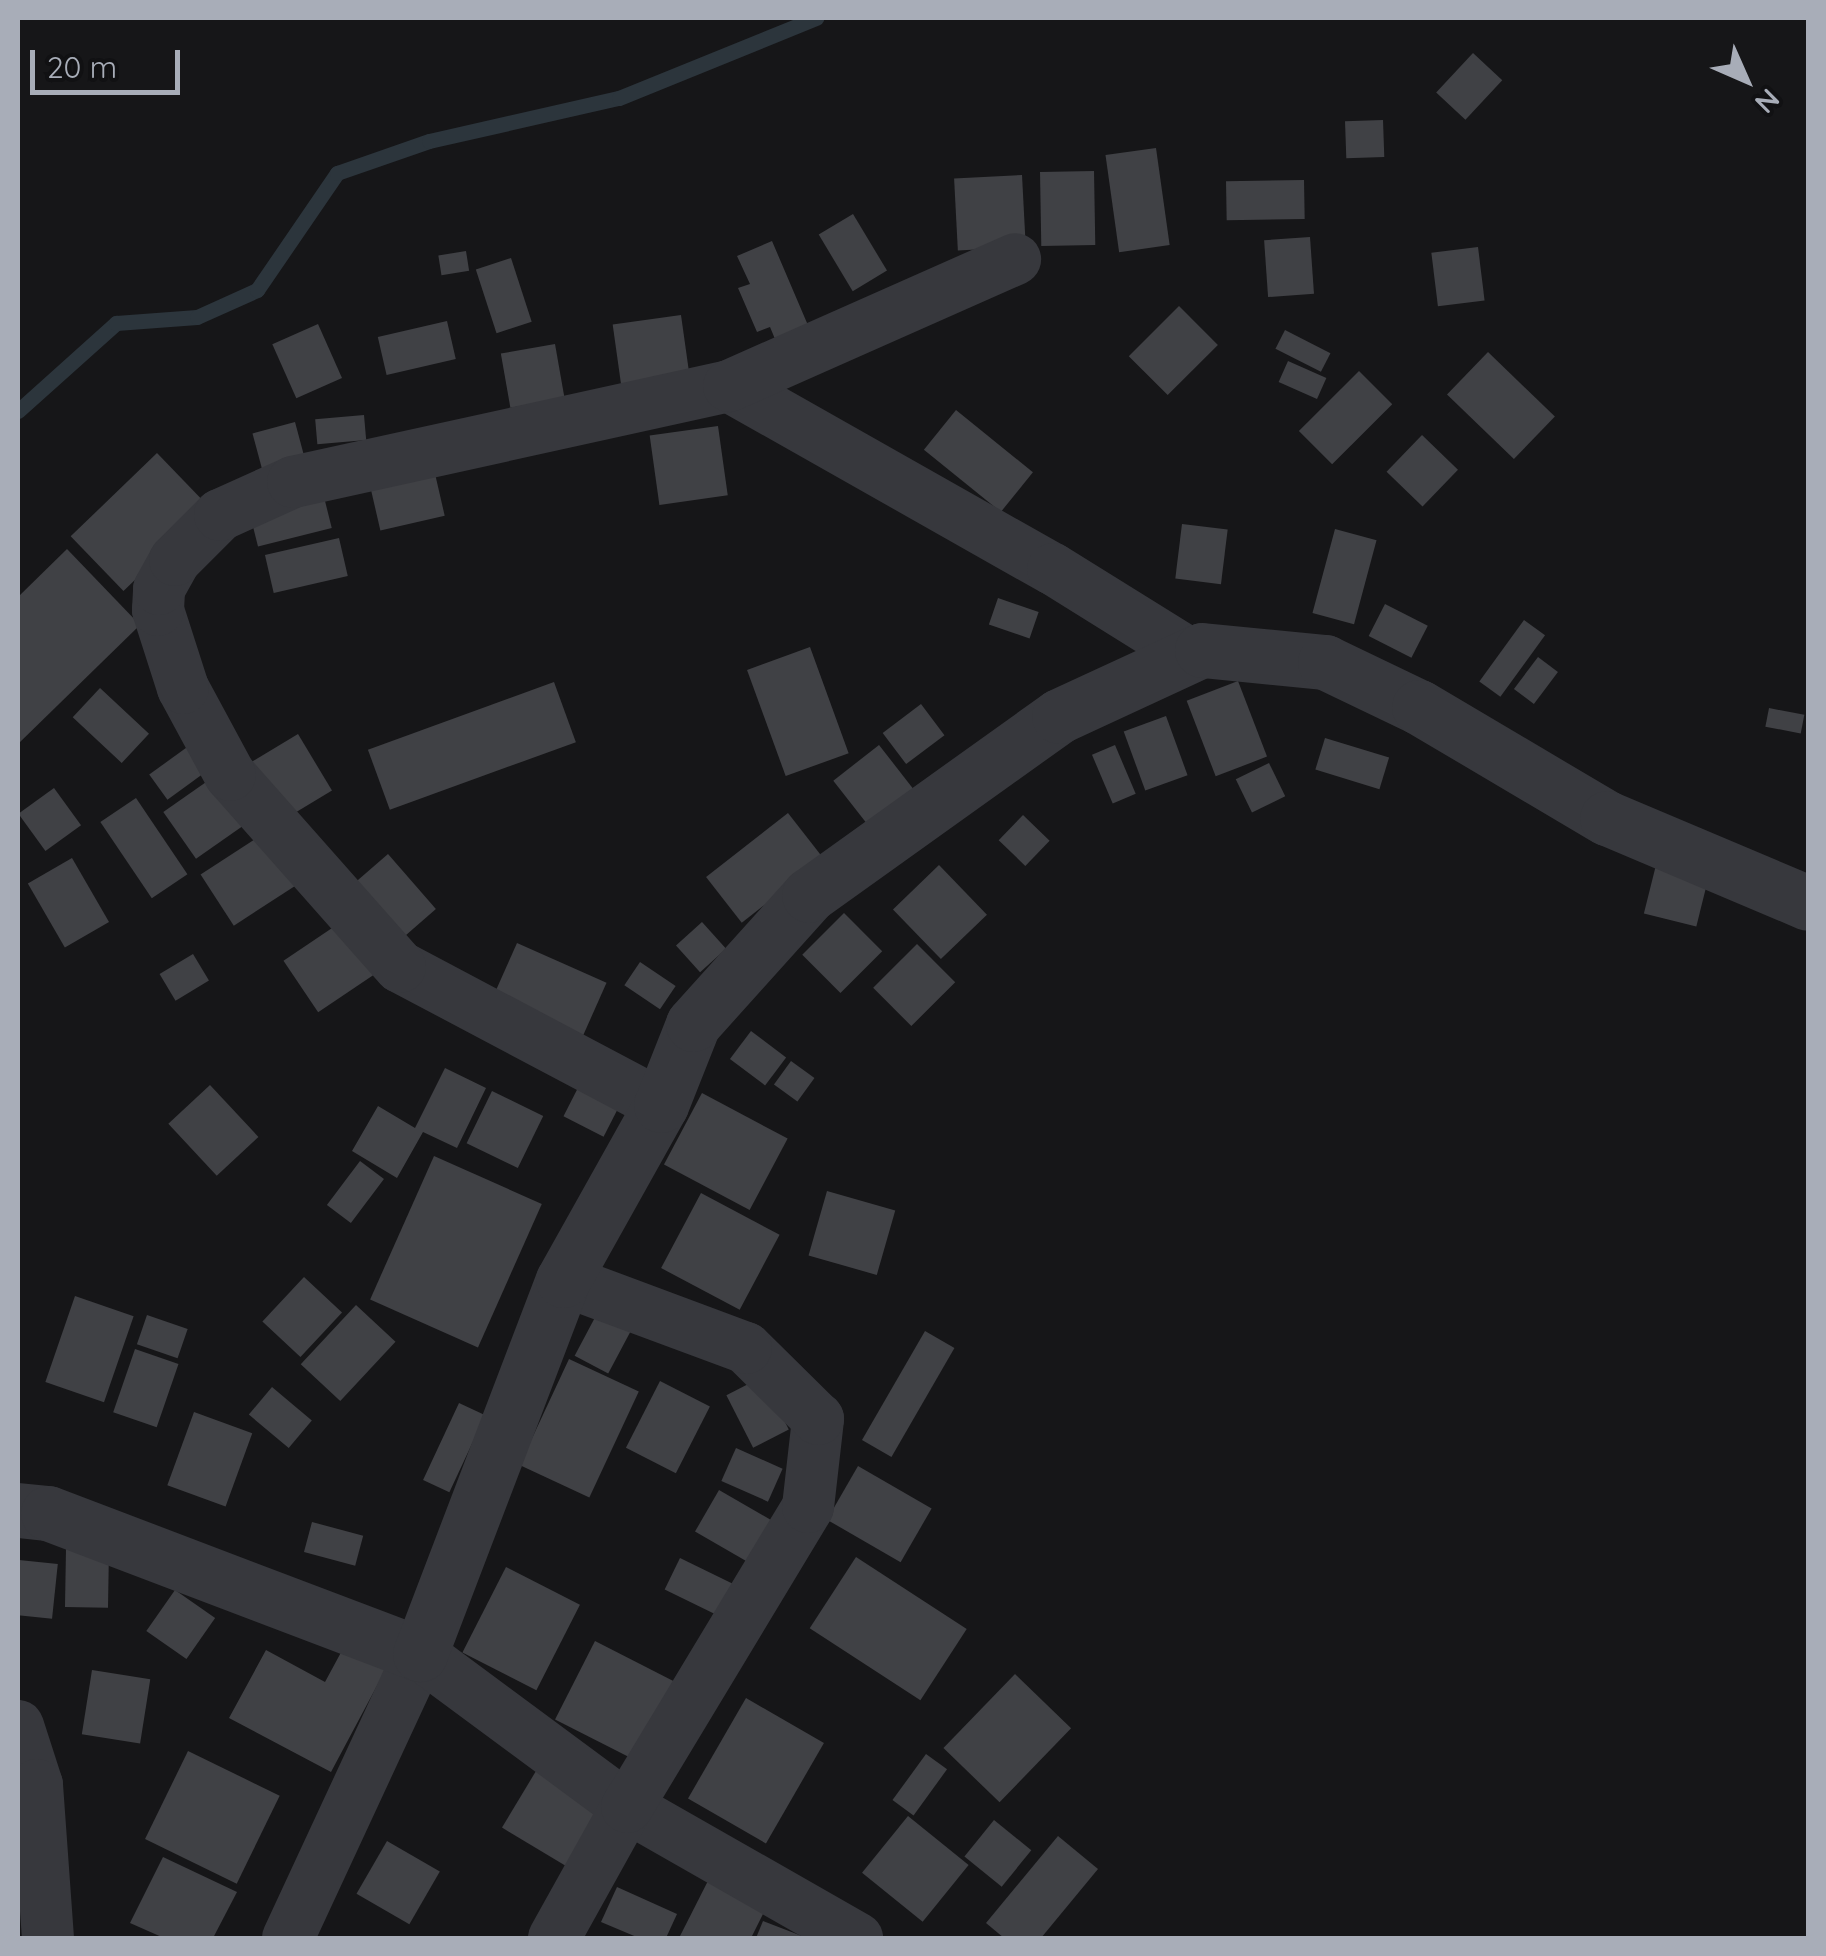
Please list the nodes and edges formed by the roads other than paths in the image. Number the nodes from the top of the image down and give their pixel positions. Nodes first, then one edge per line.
1 (1014, 259) dead end
2 (730, 386) junction
3 (1191, 656) junction
4 (1808, 903) edge
5 (661, 1105) junction
6 (563, 1280) junction
7 (18, 1510) edge
8 (420, 1654) junction
9 (18, 1726) edge
10 (627, 1807) junction
11 (48, 1938) edge
12 (288, 1938) edge
13 (554, 1938) edge
14 (858, 1938) edge

1 - 2 street
2 - 3 street
2 - 5 street
3 - 4 street
3 - 5 street
5 - 6 street
6 - 8 street
6 - 10 street
7 - 8 street
8 - 10 street
8 - 12 street
9 - 11 street
10 - 13 street
10 - 14 street

